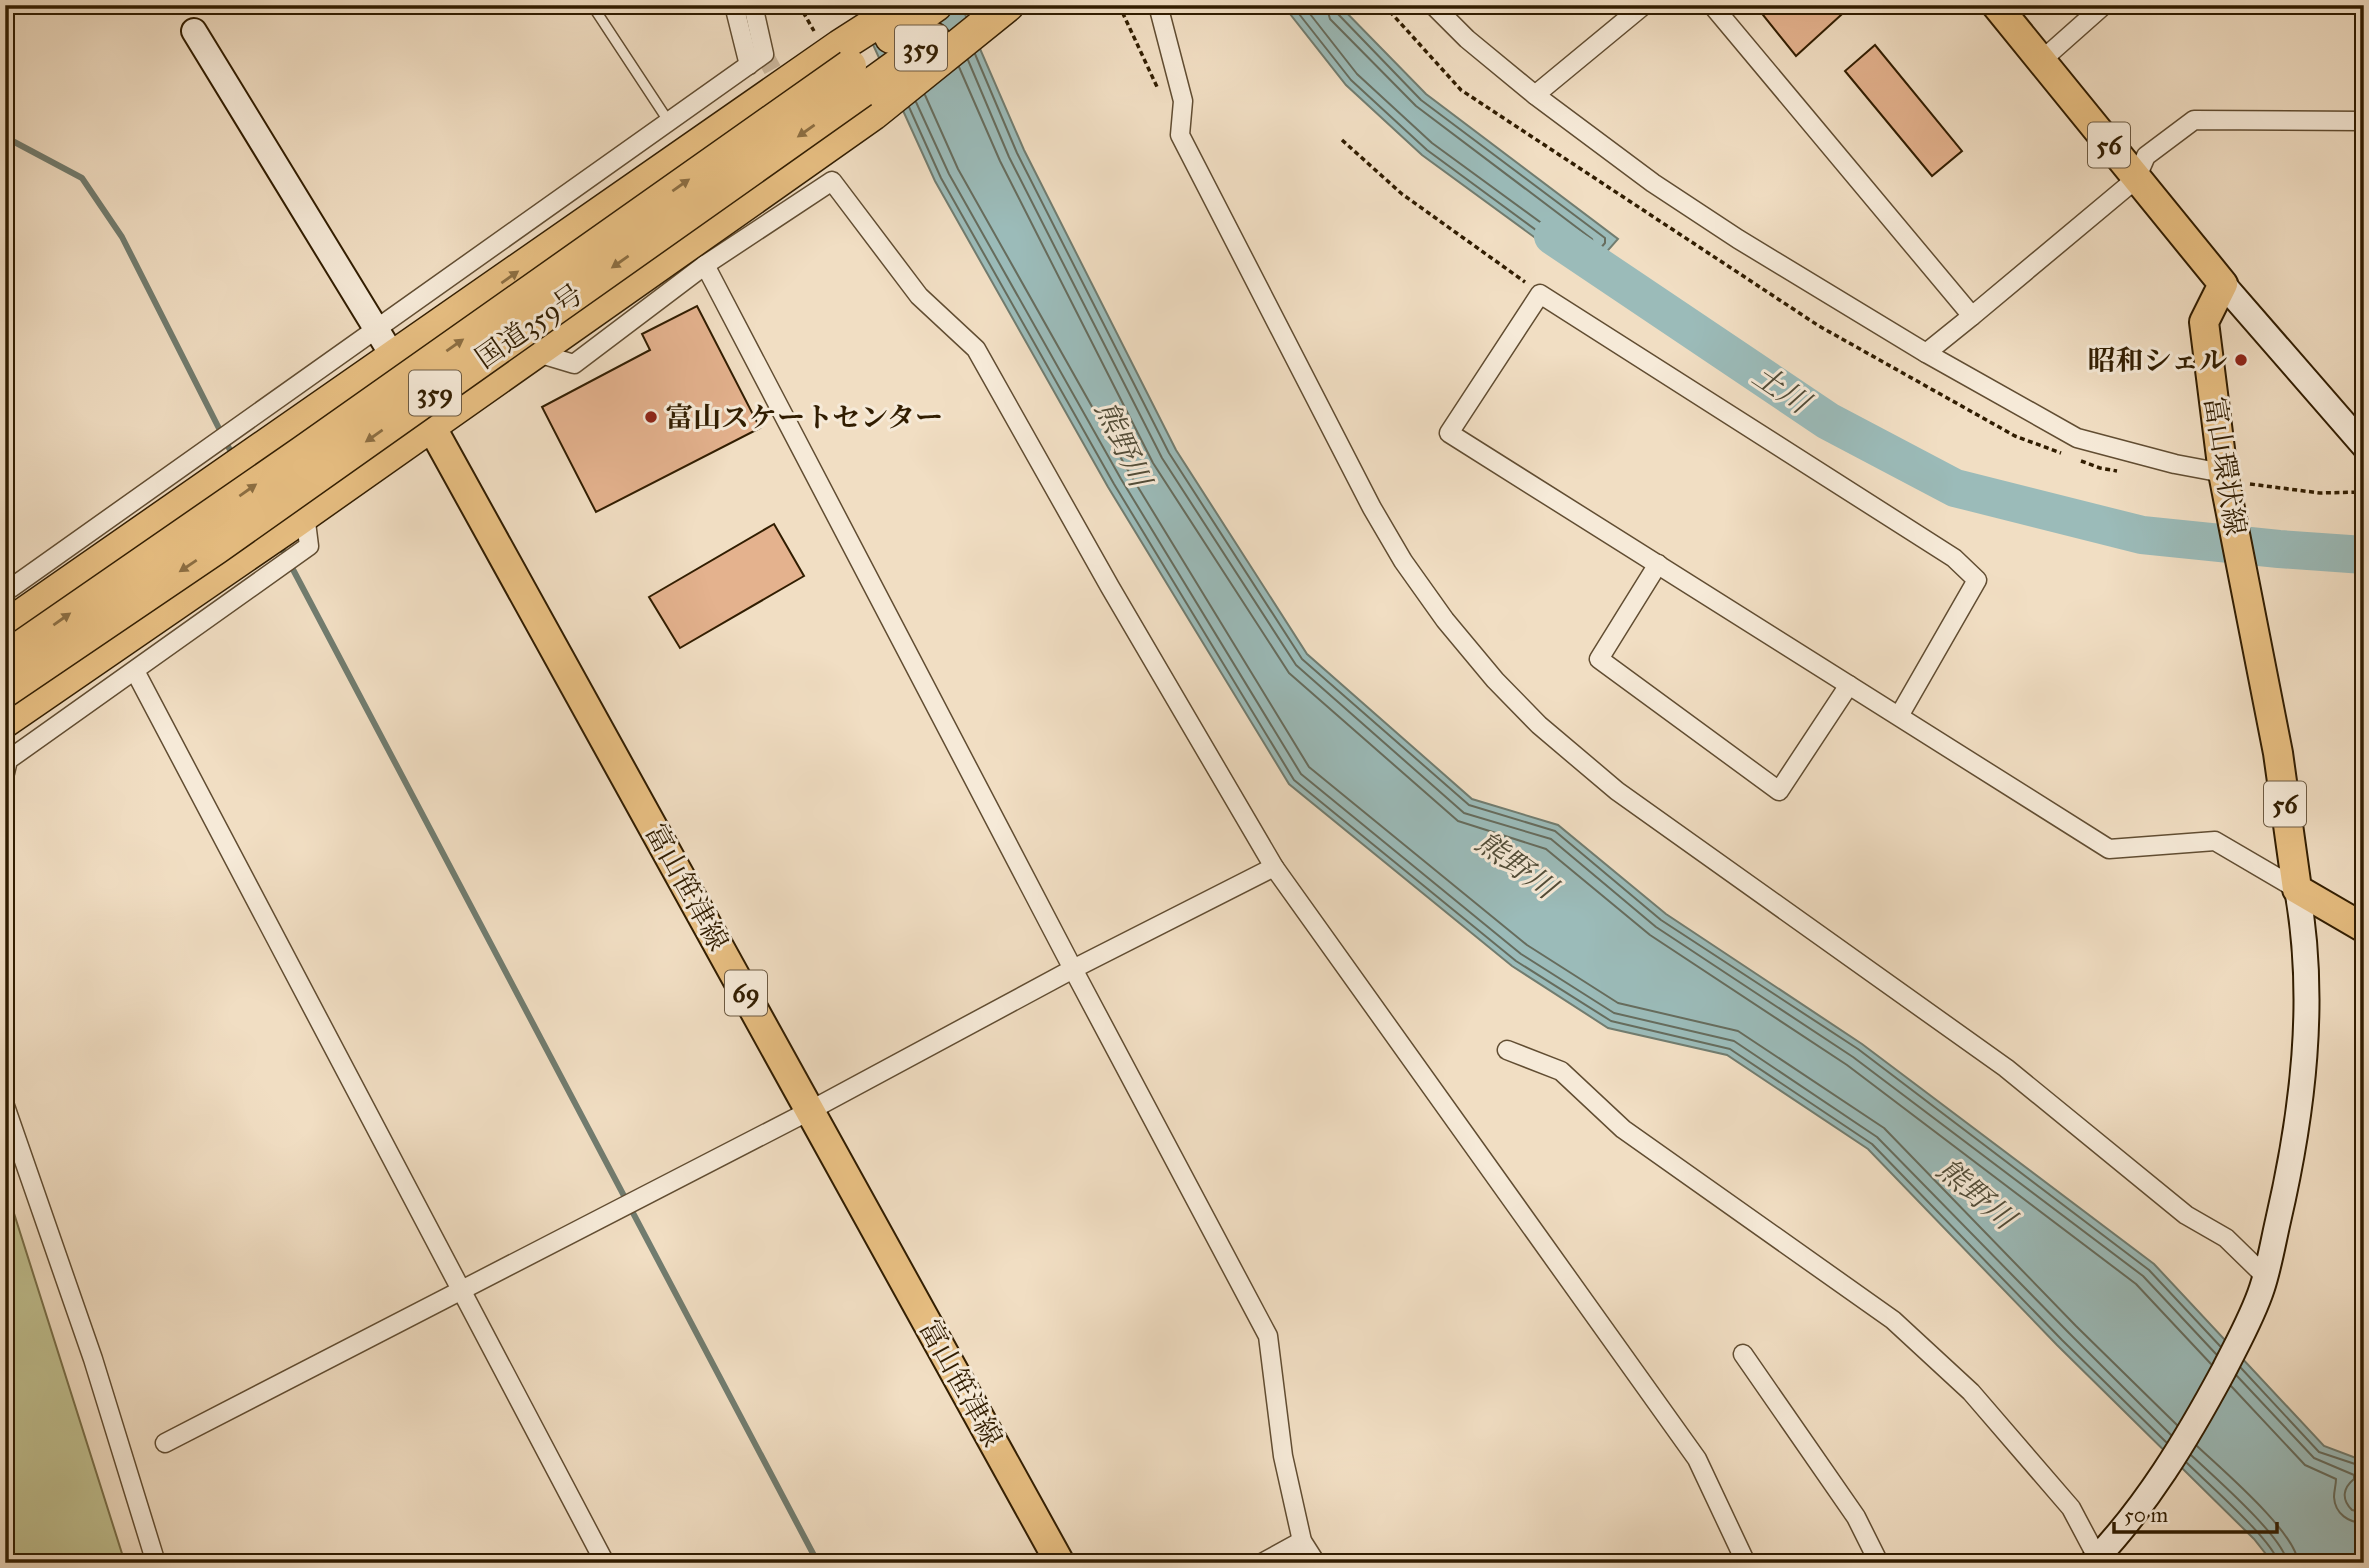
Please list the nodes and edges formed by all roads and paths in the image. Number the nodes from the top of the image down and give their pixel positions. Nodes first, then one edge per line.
1 (592, 5) edge
2 (734, 5) edge
3 (753, 5) edge
4 (799, 5) edge
5 (904, 5) edge
6 (936, 5) edge
7 (981, 5) edge
8 (1008, 5) edge
9 (1119, 5) edge
10 (1158, 5) edge
11 (1433, 5) edge
12 (1644, 5) edge
13 (1712, 5) edge
14 (1996, 5) edge
15 (2104, 5) edge
16 (194, 31) dead end
17 (828, 41) junction
18 (2042, 60) junction
19 (749, 65) junction
20 (1535, 95) junction
21 (1163, 100) dead end
22 (2364, 121) edge
23 (669, 122) junction
24 (1342, 140) dead end
25 (2136, 179) junction
26 (705, 265) junction
27 (2223, 284) junction
28 (1541, 294) junction
29 (1972, 316) junction
30 (377, 329) junction
31 (534, 352) junction
32 (1926, 353) junction
33 (394, 358) junction
34 (430, 426) junction
35 (2364, 446) edge
36 (2225, 480) junction
37 (296, 521) junction
38 (1658, 565) junction
39 (5, 589) edge
40 (5, 627) edge
41 (5, 658) edge
42 (135, 671) junction
43 (1849, 685) junction
44 (5, 691) edge
45 (1899, 716) junction
46 (5, 722) edge
47 (5, 773) edge
48 (1273, 867) junction
49 (2297, 889) junction
50 (2364, 928) edge
51 (1073, 969) junction
52 (1507, 1050) dead end
53 (5, 1106) edge
54 (811, 1110) junction
55 (2263, 1283) junction
56 (461, 1290) junction
57 (1743, 1354) dead end
58 (165, 1443) dead end
59 (1302, 1541) junction
60 (2099, 1557) edge
61 (156, 1563) edge
62 (605, 1563) edge
63 (1060, 1563) edge
64 (1262, 1563) edge
65 (1316, 1563) edge
66 (1746, 1563) edge
67 (1879, 1563) edge

1 - 23 lane
2 - 19 street
3 - 19 street
4 - 17 path
5 - 17 highway
41 -> 6 highway, 国道359号 / 359, bridge
7 -> 44 highway, 国道359号 / 359, bridge
8 - 31 highway
9 - 21 path
10 - 55 street
11 - 20 street
12 - 20 street
13 - 29 street
14 - 18 main road, 56
15 - 18 street
16 - 30 street
33 -> 17 highway
18 - 25 main road, 56
19 - 23 street
20 - 32 street
22 - 25 street
23 - 30 street
24 - 28 path
25 - 27 main road, 56
25 - 29 street
26 - 31 street
26 - 48 street
26 - 51 street
27 - 35 street
27 - 36 main road, 富山環状線 / 56
28 - 38 street
28 - 45 street
29 - 32 street
30 - 33 street
30 - 39 street
31 - 34 highway
32 - 36 street
33 - 34 main road, 富山笹津線 / 69
33 - 40 highway
34 - 37 highway
34 - 54 main road, 富山笹津線 / 69
36 - 49 main road, 富山環状線 / 56
37 - 42 street
37 - 46 highway
38 - 43 street
38 - 43 street
42 - 47 street
42 - 56 street
43 - 45 street
45 - 49 street
48 - 51 street
48 - 66 street
49 - 50 main road
49 - 55 street
51 - 54 street
51 - 59 street
52 - 60 street
53 - 61 street
54 - 56 street
54 - 63 main road, 富山笹津線 / 69
55 - 60 street
56 - 58 street
56 - 62 street
57 - 67 street
59 - 64 street
59 - 65 street

